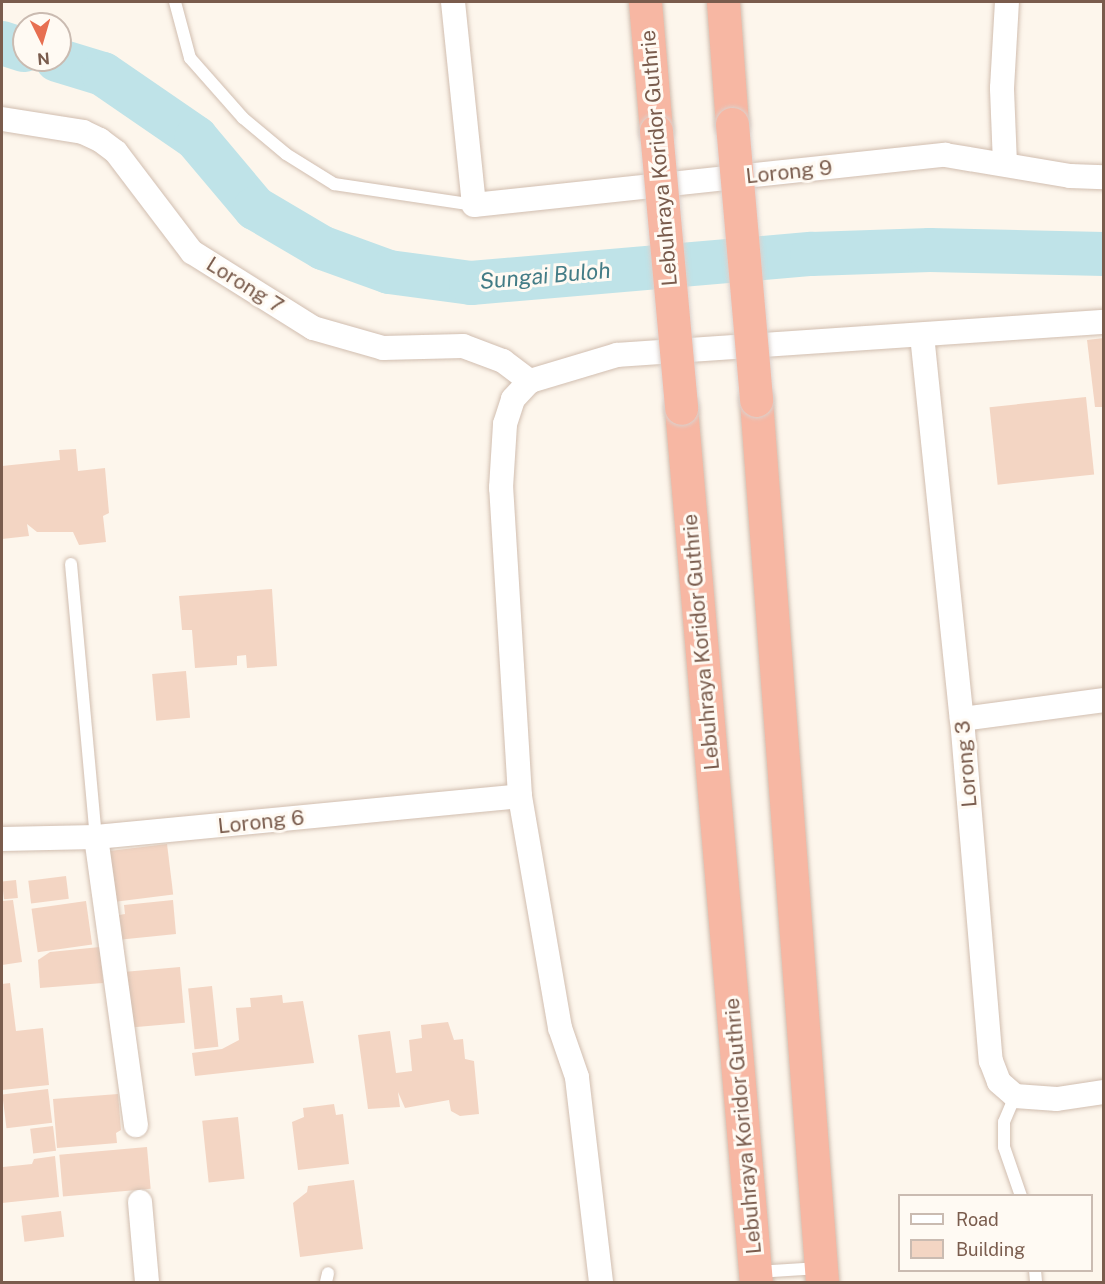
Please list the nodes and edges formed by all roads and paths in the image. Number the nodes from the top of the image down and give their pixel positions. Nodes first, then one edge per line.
1 (175, 2) edge
2 (453, 2) edge
3 (645, 2) edge
4 (723, 2) edge
5 (1007, 2) edge
6 (2, 119) edge
7 (1005, 164) junction
8 (1104, 177) edge
9 (474, 205) junction
10 (1104, 322) edge
11 (922, 335) junction
12 (530, 381) junction
13 (71, 564) dead end
14 (1104, 700) edge
15 (962, 719) junction
16 (520, 796) junction
17 (96, 837) junction
18 (2, 839) edge
19 (1104, 1092) edge
20 (1015, 1096) junction
21 (136, 1125) dead end
22 (1020, 1194) edge
23 (140, 1202) dead end
24 (821, 1275) edge
25 (756, 1277) edge
26 (147, 1282) edge
27 (601, 1282) edge

1 - 9 lane
2 - 9 street
3 - 25 highway, Lebuhraya Koridor Guthrie, bridge
4 - 24 highway, bridge
5 - 7 street
6 - 12 street, Lorong 7
7 - 8 street, Lorong 9
7 - 9 street, Lorong 9
10 - 11 street
11 - 12 street
11 - 15 street, Lorong 3
12 - 16 street
13 - 17 lane
14 - 15 street
15 - 20 street, Lorong 3
16 - 17 street, Lorong 6
16 - 27 street
17 - 18 street, Lorong 6
17 - 21 street
19 - 20 street
20 - 22 lane
23 - 26 street
24 - 25 lane

